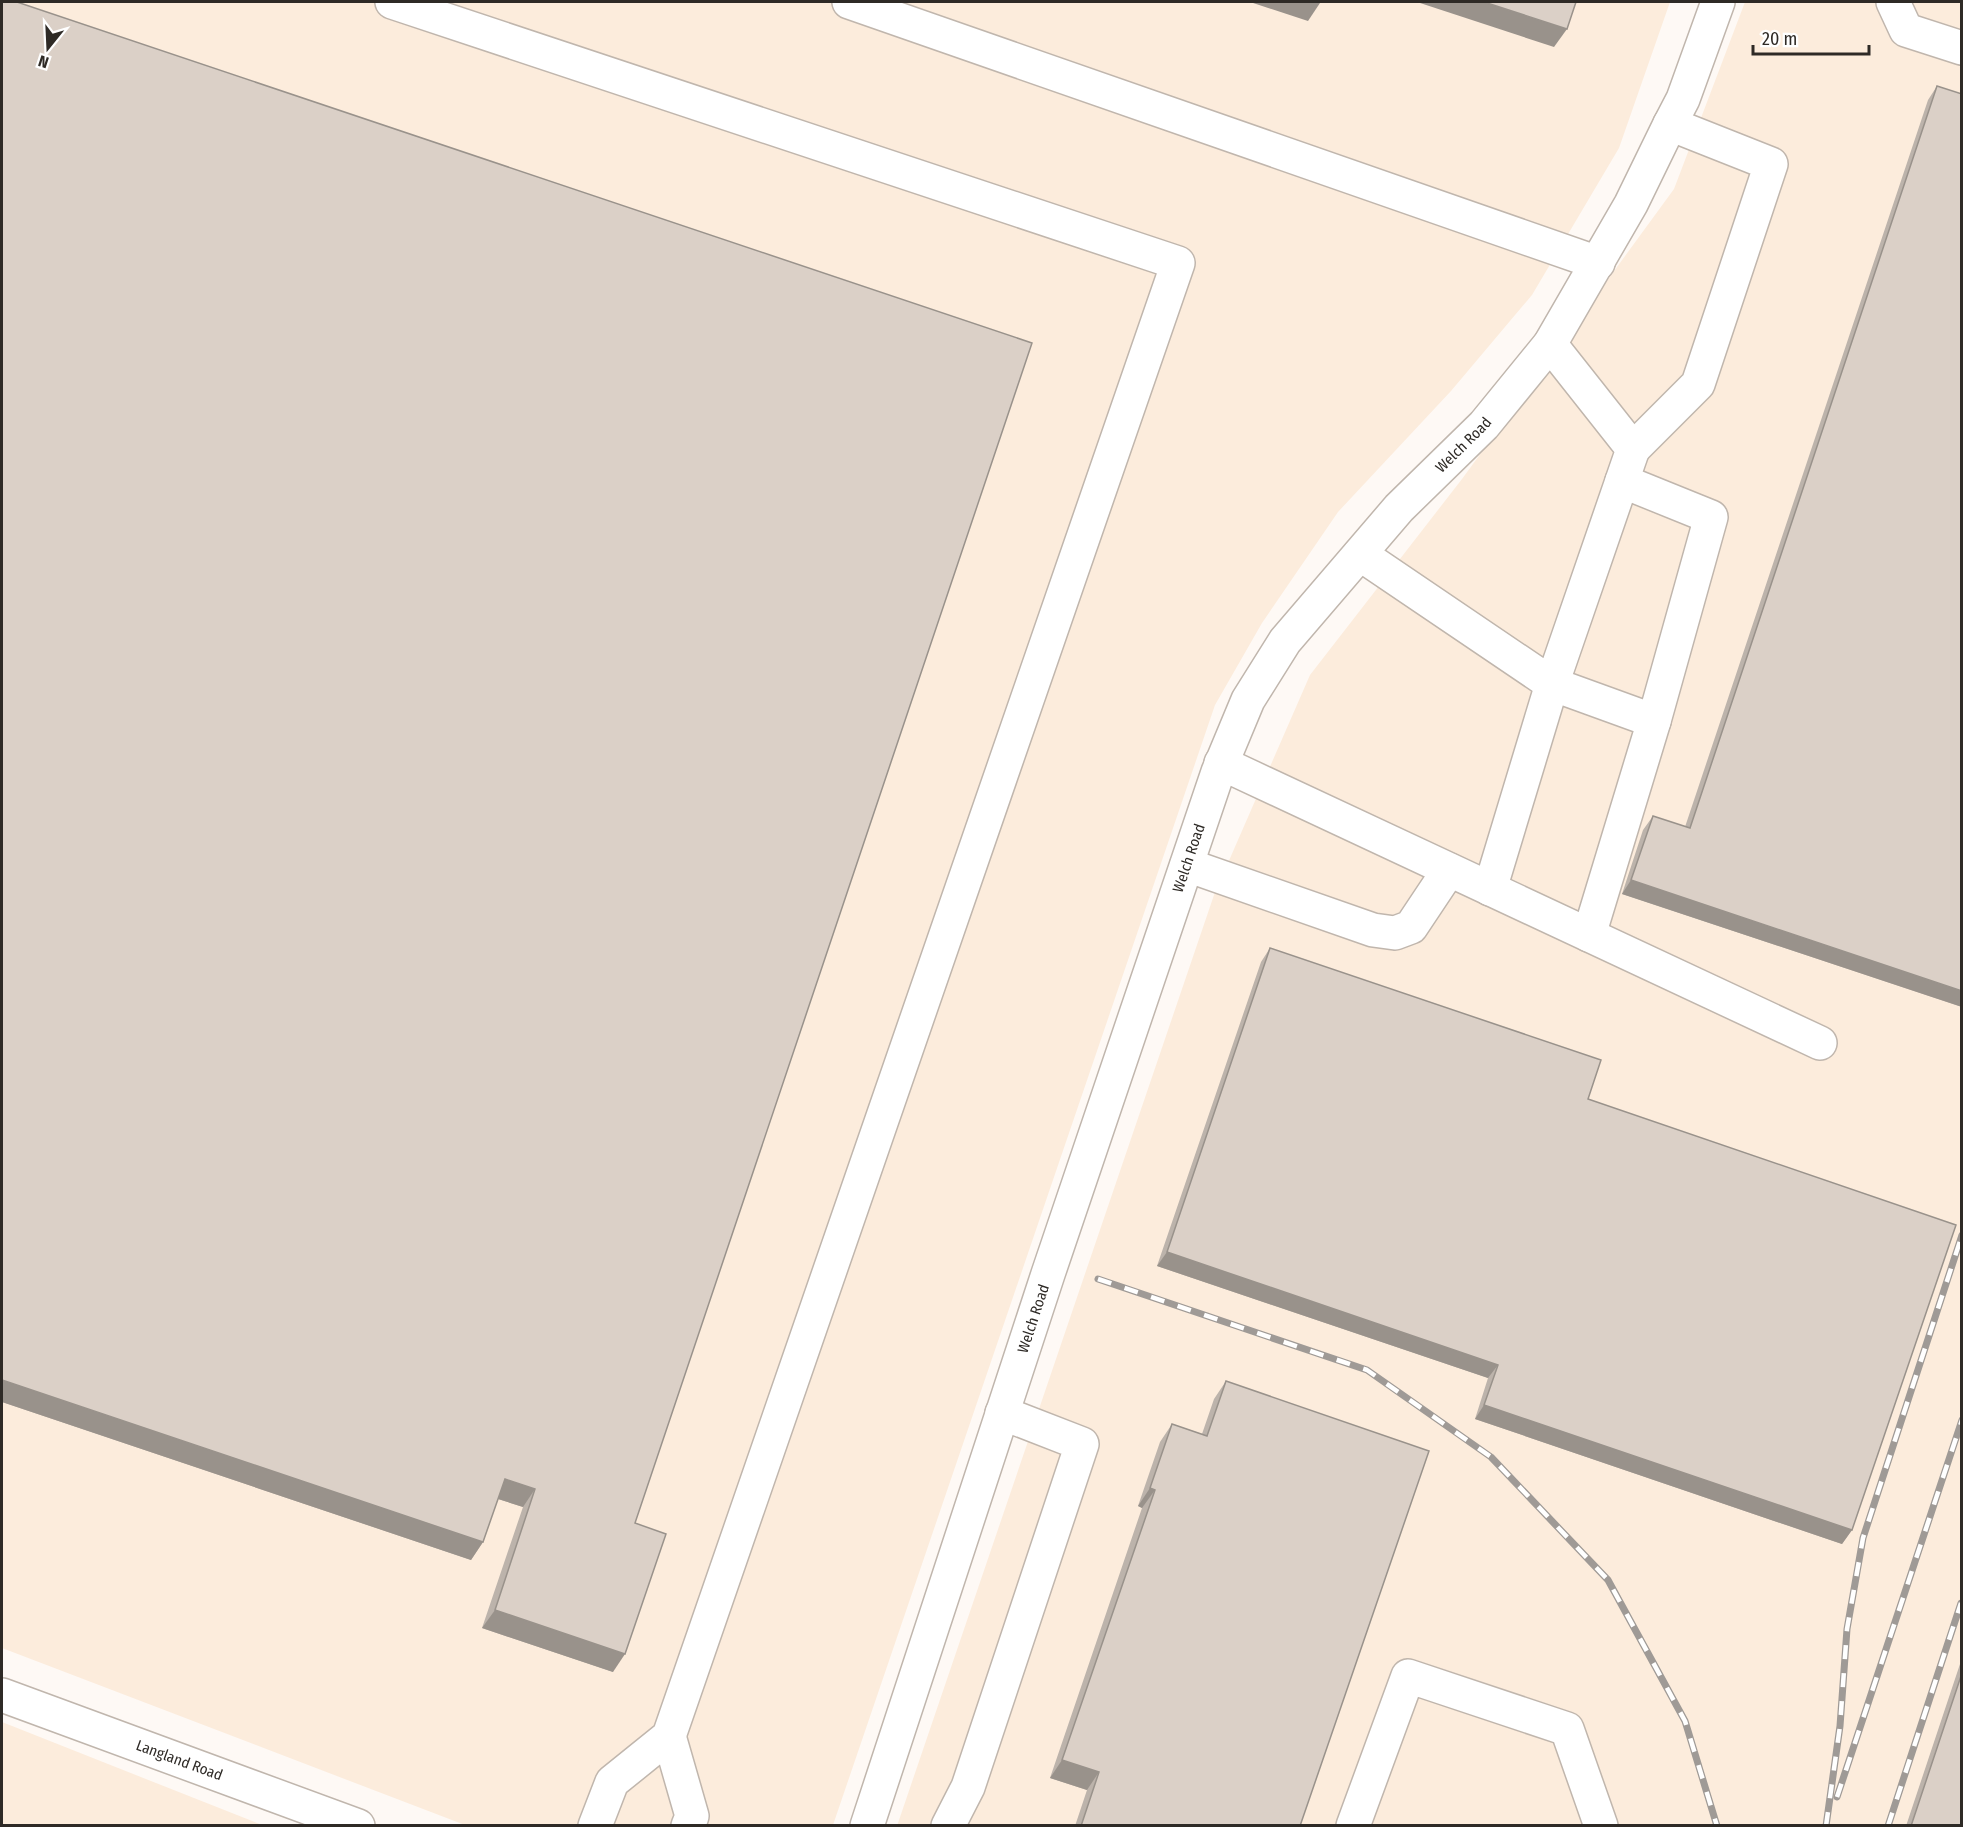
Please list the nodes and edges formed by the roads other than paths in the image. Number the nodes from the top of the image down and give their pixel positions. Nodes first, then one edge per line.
1 (392, 2) edge
2 (849, 2) edge
3 (1718, 2) edge
4 (1893, 2) edge
5 (1962, 48) edge
6 (1670, 124) junction
7 (1598, 263) junction
8 (1550, 344) junction
9 (1633, 449) junction
10 (1622, 481) junction
11 (1360, 554) junction
12 (1552, 684) junction
13 (1654, 722) junction
14 (1221, 763) junction
15 (1188, 865) junction
16 (1449, 870) junction
17 (1490, 889) junction
18 (1589, 935) junction
19 (1820, 1043) dead end
20 (1002, 1413) junction
21 (2, 1695) edge
22 (669, 1736) junction
23 (358, 1826) edge
24 (595, 1826) edge
25 (688, 1826) edge
26 (867, 1826) edge
27 (948, 1826) edge
28 (1353, 1826) edge
29 (1601, 1826) edge

1 - 22 street
2 - 7 street
3 - 6 street, Welch Road
4 - 5 street
6 - 7 street, Welch Road
6 - 9 street
7 - 8 street, Welch Road
8 - 9 street
8 - 11 street, Welch Road
9 - 10 street
10 - 12 street
10 - 13 street
11 - 12 street
11 - 14 street, Welch Road
12 - 13 street
12 - 17 street
13 - 18 street
14 - 15 street, Welch Road
14 - 16 street
15 - 16 street
15 - 20 street, Welch Road
16 - 17 street
17 - 18 street
18 - 19 street
20 - 26 street, Welch Road
20 - 27 street
21 - 23 street, Langland Road
22 - 24 street
22 - 25 street
28 - 29 street

